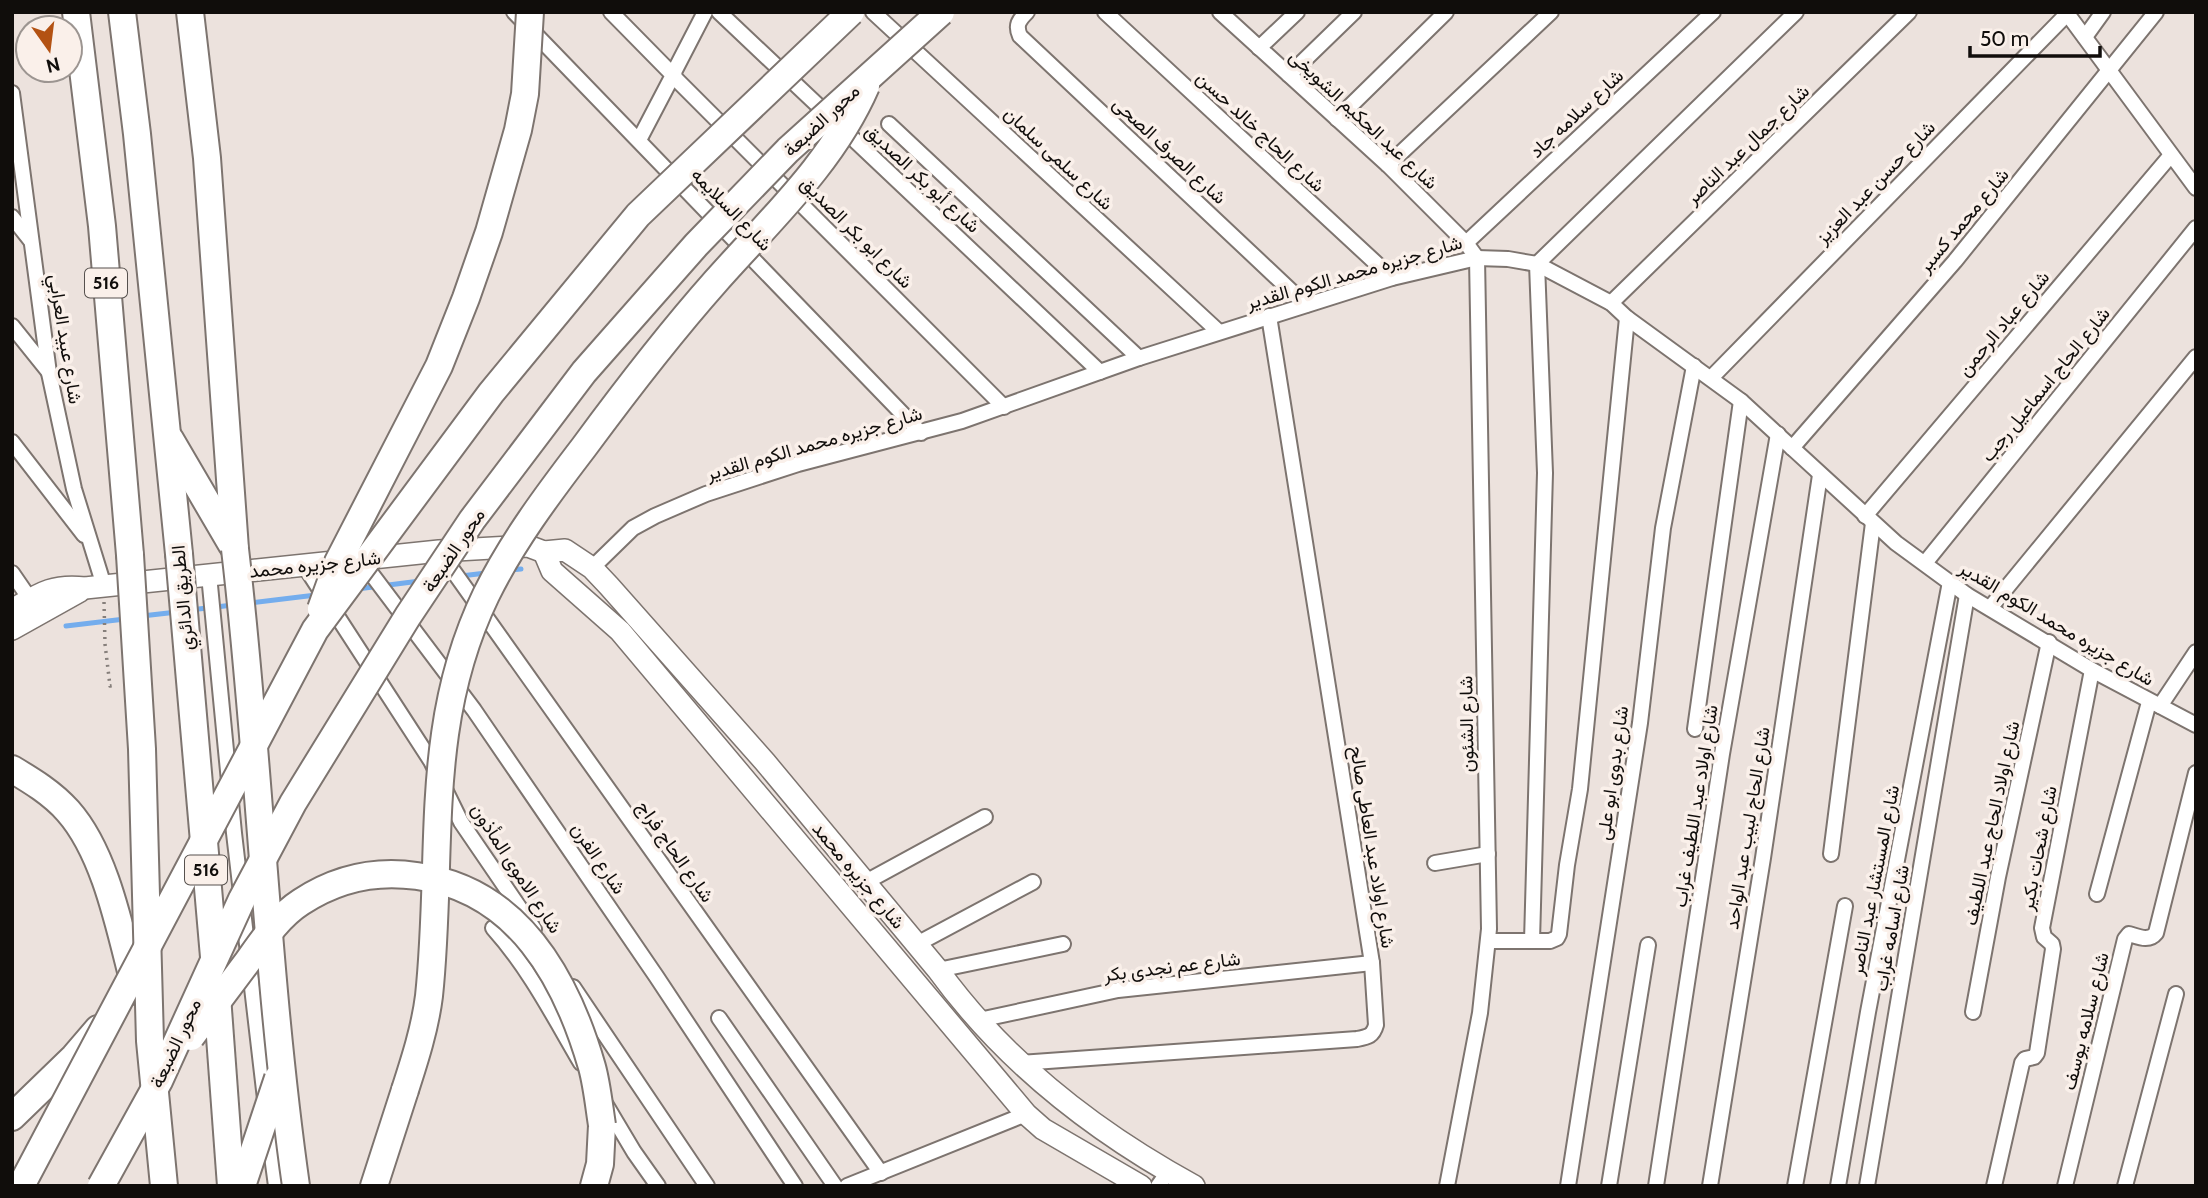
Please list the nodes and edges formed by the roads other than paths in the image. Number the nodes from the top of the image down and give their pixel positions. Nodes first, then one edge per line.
1 (76, 12) edge
2 (122, 12) edge
3 (190, 12) edge
4 (514, 12) edge
5 (530, 12) edge
6 (611, 12) edge
7 (705, 12) edge
8 (719, 12) edge
9 (851, 12) edge
10 (873, 12) edge
11 (940, 12) edge
12 (1105, 12) edge
13 (1220, 12) edge
14 (1297, 12) edge
15 (1354, 12) edge
16 (1446, 12) edge
17 (1551, 12) edge
18 (1713, 12) edge
19 (1796, 12) edge
20 (1909, 12) edge
21 (2103, 12) edge
22 (2156, 12) edge
23 (2066, 13) edge
24 (1023, 16) edge
25 (2085, 37) junction
26 (1259, 48) junction
27 (2109, 73) junction
28 (673, 75) junction
29 (871, 75) junction
30 (1289, 75) junction
31 (12, 93) edge
32 (1337, 119) junction
33 (889, 124) dead end
34 (639, 141) junction
35 (2171, 155) junction
36 (1388, 165) junction
37 (2196, 188) edge
38 (12, 217) edge
39 (2196, 228) edge
40 (32, 242) junction
41 (1466, 243) junction
42 (1477, 258) junction
43 (1537, 264) junction
44 (1392, 278) junction
45 (1611, 303) junction
46 (1307, 305) junction
47 (1269, 316) junction
48 (1628, 318) junction
49 (12, 326) edge
50 (1219, 332) junction
51 (2196, 357) edge
52 (1139, 358) junction
53 (1694, 366) junction
54 (1100, 372) junction
55 (49, 373) junction
56 (1711, 378) junction
57 (1741, 401) junction
58 (1004, 407) junction
59 (166, 433) junction
60 (921, 433) junction
61 (1778, 433) junction
62 (12, 442) edge
63 (1792, 448) junction
64 (1820, 475) junction
65 (1869, 519) junction
66 (90, 543) junction
67 (235, 549) junction
68 (439, 551) junction
69 (544, 552) junction
70 (360, 559) junction
71 (1925, 563) junction
72 (304, 565) junction
73 (592, 568) junction
74 (12, 573) edge
75 (209, 575) junction
76 (1950, 582) junction
77 (94, 587) junction
78 (1967, 595) junction
79 (27, 607) edge
80 (1990, 608) junction
81 (12, 629) edge
82 (315, 630) junction
83 (2049, 642) junction
84 (2196, 652) edge
85 (2092, 670) junction
86 (2155, 704) junction
87 (2196, 725) edge
88 (1695, 729) dead end
89 (12, 769) edge
90 (2196, 774) edge
91 (985, 817) dead end
92 (1488, 854) junction
93 (1831, 854) dead end
94 (1435, 863) dead end
95 (1033, 881) dead end
96 (864, 883) junction
97 (2097, 894) dead end
98 (1845, 906) dead end
99 (493, 928) dead end
100 (1489, 941) junction
101 (1532, 941) junction
102 (917, 944) junction
103 (1063, 944) dead end
104 (1648, 944) dead end
105 (1372, 963) junction
106 (938, 970) junction
107 (2176, 994) dead end
108 (113, 1012) junction
109 (1973, 1012) dead end
110 (719, 1018) dead end
111 (978, 1020) junction
112 (150, 1041) junction
113 (1020, 1063) junction
114 (281, 1069) junction
115 (159, 1081) junction
116 (1026, 1114) junction
117 (12, 1118) edge
118 (881, 1173) junction
119 (1163, 1179) edge
120 (1136, 1185) edge
121 (21, 1186) edge
122 (101, 1186) edge
123 (164, 1186) edge
124 (231, 1186) edge
125 (242, 1186) edge
126 (276, 1186) edge
127 (296, 1186) edge
128 (374, 1186) edge
129 (594, 1186) edge
130 (658, 1186) edge
131 (707, 1186) edge
132 (795, 1186) edge
133 (835, 1186) edge
134 (847, 1186) edge
135 (1194, 1186) edge
136 (1447, 1186) edge
137 (1568, 1186) edge
138 (1609, 1186) edge
139 (1656, 1186) edge
140 (1710, 1186) edge
141 (1795, 1186) edge
142 (1838, 1186) edge
143 (1867, 1186) edge
144 (1994, 1186) edge
145 (2065, 1186) edge
146 (2125, 1186) edge

1 - 112 highway, 516, bridge
2 - 59 highway, الطريق الدائري / 516
3 - 67 highway
4 - 34 street, شارع السلايمه
5 - 82 highway, bridge
6 - 28 street, شارع ابو بكر الصديق
7 - 28 street
8 - 54 street, شارع أبو بكر الصديق
9 - 82 highway, bridge
10 - 50 street, شارع سلمى سلمان
11 - 29 highway, محور الضبعة, bridge
12 - 44 street, شارع الحاج خالد حسن
13 - 26 street, شارع عبد الحكيم الشويخى
14 - 26 street
15 - 30 street
16 - 32 street
17 - 36 street
18 - 41 street, شارع سلامه جاد
19 - 43 street
20 - 45 street, شارع جمال عبد الناصر
21 - 25 street
22 - 27 street, شارع محمد كسبر
23 - 25 street
23 - 56 street, شارع حسن عبد العزيز
24 - 46 street, شارع الصرف الصحى
25 - 27 street
26 - 30 street, شارع عبد الحكيم الشويخى
27 - 35 street
27 - 63 street, شارع محمد كسبر
28 - 34 street
28 - 58 street, شارع ابو بكر الصديق
29 - 115 highway, محور الضبعة, bridge
29 - 128 highway, bridge
30 - 32 street, شارع عبد الحكيم الشويخى
31 - 40 street, شارع عبيد العرابي
32 - 36 street, شارع عبد الحكيم الشويخى
33 - 52 street
34 - 60 street, شارع السلايمه
35 - 37 street
35 - 65 street, شارع عباد الرحمن
36 - 41 street, شارع عبد الحكيم الشويخى
38 - 40 street
39 - 71 street, شارع الحاج اسماعيل رجب
40 - 55 street, شارع عبيد العرابي
41 - 42 street, شارع عبد الحكيم الشويخى
42 - 43 street, شارع جزيره محمد الكوم القدير
42 - 44 street, شارع جزيره محمد الكوم القدير
42 - 92 street, شارع الشئون
43 - 45 street, شارع جزيره محمد الكوم القدير
43 - 101 street
44 - 46 street, شارع جزيره محمد الكوم القدير
45 - 48 street, شارع جزيره محمد الكوم القدير
46 - 47 street, شارع جزيره محمد الكوم القدير
47 - 50 street, شارع جزيره محمد الكوم القدير
47 - 105 street, شارع اولاد عبد العاطى صالح
48 - 53 street, شارع جزيره محمد الكوم القدير
48 - 101 street
49 - 55 street
50 - 52 street, شارع جزيره محمد الكوم القدير
51 - 80 street
52 - 54 street, شارع جزيره محمد الكوم القدير
53 - 56 street, شارع جزيره محمد الكوم القدير
53 - 137 street, شارع بدوى ابو على
54 - 58 street, شارع جزيره محمد الكوم القدير
55 - 66 street, شارع عبيد العرابي
56 - 57 street, شارع جزيره محمد الكوم القدير
57 - 61 street, شارع جزيره محمد الكوم القدير
57 - 88 street
58 - 60 street, شارع جزيره محمد الكوم القدير
59 - 67 highway
59 - 124 highway, الطريق الدائري / 516, bridge
60 - 73 street, شارع جزيره محمد الكوم القدير
61 - 63 street, شارع جزيره محمد الكوم القدير
61 - 139 street, شارع اولاد عبد اللطيف غراب
62 - 66 street
63 - 64 street, شارع جزيره محمد الكوم القدير
64 - 65 street, شارع جزيره محمد الكوم القدير
64 - 140 street, شارع الحاج لبيب عبد الواحد
65 - 71 street, شارع جزيره محمد الكوم القدير
65 - 93 street
66 - 77 street, شارع عبيد العرابي
67 - 114 highway, bridge
68 - 69 main road, شارع جزيره محمد
68 - 70 main road, شارع جزيره محمد
68 - 118 street, شارع الحاج فراج
69 - 73 main road, شارع جزيره محمد
69 - 116 main road, شارع جزيره محمد
70 - 72 main road, شارع جزيره محمد
70 - 132 street, شارع الفرن
71 - 76 street, شارع جزيره محمد الكوم القدير
72 - 75 main road, شارع جزيره محمد
72 - 131 street, شارع الاموى المأذون
73 - 96 main road, شارع جزيره محمد
74 - 79 street
75 - 77 main road, شارع جزيره محمد
75 - 126 street
76 - 78 street, شارع جزيره محمد الكوم القدير
76 - 142 street, شارع المستشار عبد الناصر
77 - 79 main road, شارع جزيره محمد
78 - 80 street, شارع جزيره محمد الكوم القدير
78 - 143 street, شارع اسامه غراب
79 - 81 main road, شارع جزيره محمد
80 - 83 street, شارع جزيره محمد الكوم القدير
82 - 108 highway, bridge
83 - 85 street, شارع جزيره محمد الكوم القدير
83 - 109 street, شارع اولاد الحاج عبد اللطيف
84 - 86 street
85 - 86 street, شارع جزيره محمد الكوم القدير
85 - 144 street, شارع شحات بكير
86 - 87 street, شارع جزيره محمد الكوم القدير
86 - 97 street
89 - 112 highway, bridge
90 - 145 street, شارع سلامه يوسف
91 - 96 street
92 - 94 street
92 - 100 street, شارع الشئون
95 - 102 street
96 - 102 main road, شارع جزيره محمد
98 - 141 street
99 - 130 street
100 - 101 street
100 - 136 street, شارع الشئون
102 - 106 main road, شارع جزيره محمد
103 - 106 street
104 - 138 street
105 - 111 street, شارع عم نجدى بكر
105 - 113 street, شارع اولاد عبد العاطى صالح
106 - 111 main road, شارع جزيره محمد
107 - 146 street
108 - 117 highway, bridge
108 - 121 highway, bridge
110 - 133 street
111 - 113 main road, شارع جزيره محمد
112 - 123 highway, 516, bridge
113 - 119 main road, شارع جزيره محمد
114 - 125 highway, bridge
114 - 127 highway, bridge
115 - 122 highway, محور الضبعة, bridge
115 - 129 highway, bridge
116 - 118 street
116 - 120 main road, شارع جزيره محمد
118 - 134 street
119 - 120 street
119 - 135 main road, شارع جزيره محمد

